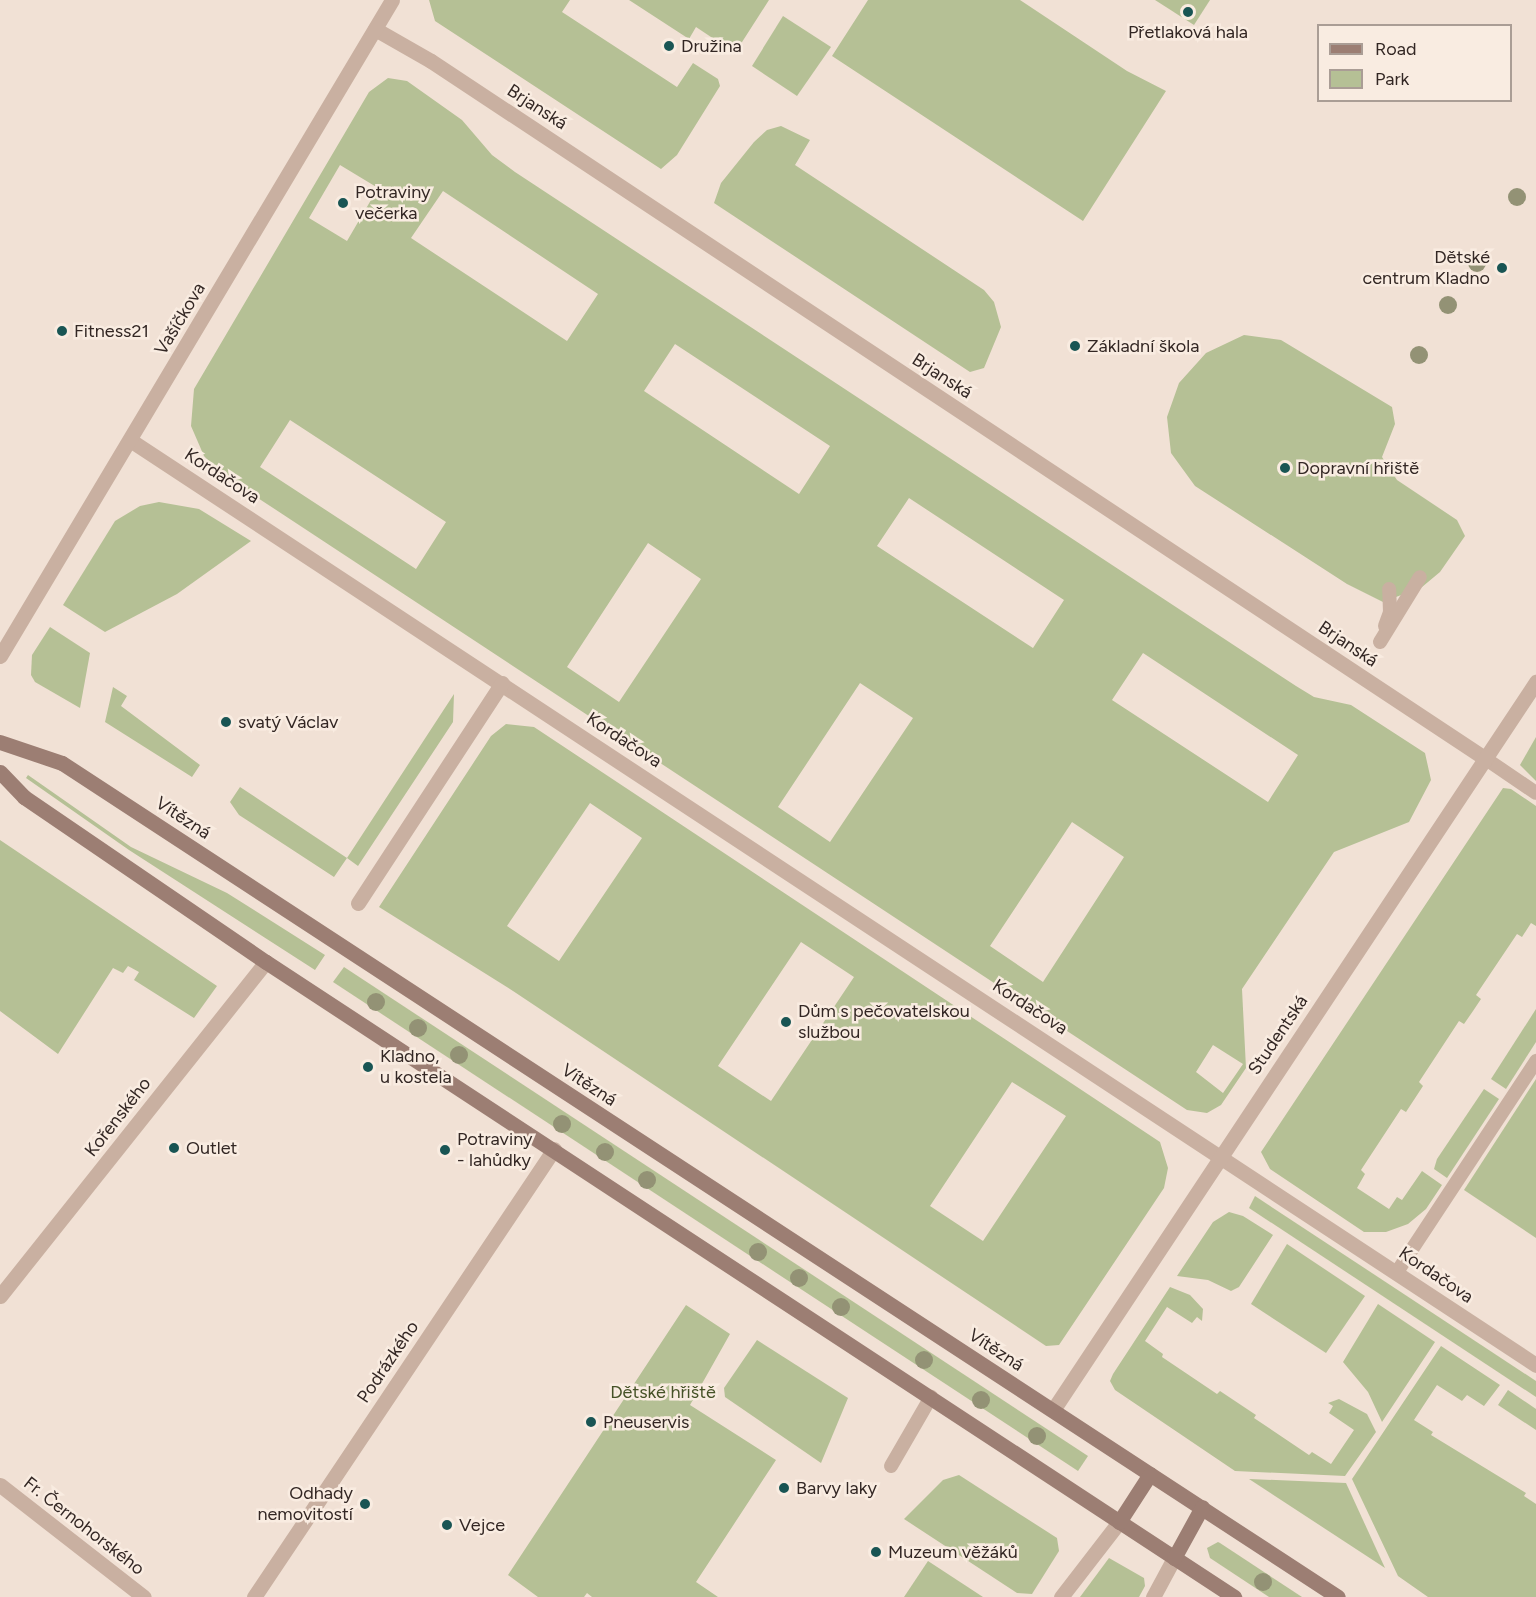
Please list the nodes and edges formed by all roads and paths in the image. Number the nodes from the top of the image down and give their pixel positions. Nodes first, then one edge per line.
1 (392, 0) edge
2 (375, 29) junction
3 (130, 440) junction
4 (1420, 577) dead end
5 (1389, 589) dead end
6 (0, 656) edge
7 (1536, 682) edge
8 (502, 683) junction
9 (0, 742) edge
10 (1486, 759) junction
11 (0, 772) edge
12 (1536, 793) edge
13 (358, 903) dead end
14 (266, 962) junction
15 (1536, 1061) edge
16 (554, 1149) junction
17 (1221, 1156) junction
18 (1397, 1272) junction
19 (0, 1296) edge
20 (1536, 1365) edge
21 (931, 1397) junction
22 (1053, 1410) junction
23 (891, 1466) dead end
24 (1150, 1474) junction
25 (0, 1485) edge
26 (1202, 1507) junction
27 (1119, 1522) junction
28 (1174, 1558) junction
29 (144, 1597) edge
30 (254, 1597) edge
31 (1061, 1597) edge
32 (1153, 1597) edge
33 (1234, 1597) edge
34 (1338, 1597) edge

1 - 2 street, Vašíčkova
2 - 3 street, Vašíčkova
2 - 10 street, Brjanská
3 - 6 street, Vašíčkova
3 - 8 street, Kordačova
4 - 5 lane
7 - 10 street, Studentská
8 - 13 street
8 - 17 street, Kordačova
9 - 22 main road, Vítězná
10 - 12 lane
10 - 17 street, Studentská
11 - 14 main road
14 - 16 main road
14 - 19 street, Kořenského
15 - 18 lane
16 - 21 main road
16 - 30 street, Podrázkého
17 - 18 street, Kordačova
17 - 22 street, Studentská
18 - 20 street, Kordačova
21 - 23 lane
21 - 27 main road
22 - 24 main road, Vítězná
24 - 26 main road, Vítězná
24 - 27 main road
25 - 29 street, Fr. Černohorského
26 - 28 main road
26 - 34 main road, Vítězná
27 - 28 main road
27 - 31 street
28 - 32 street
28 - 33 main road

